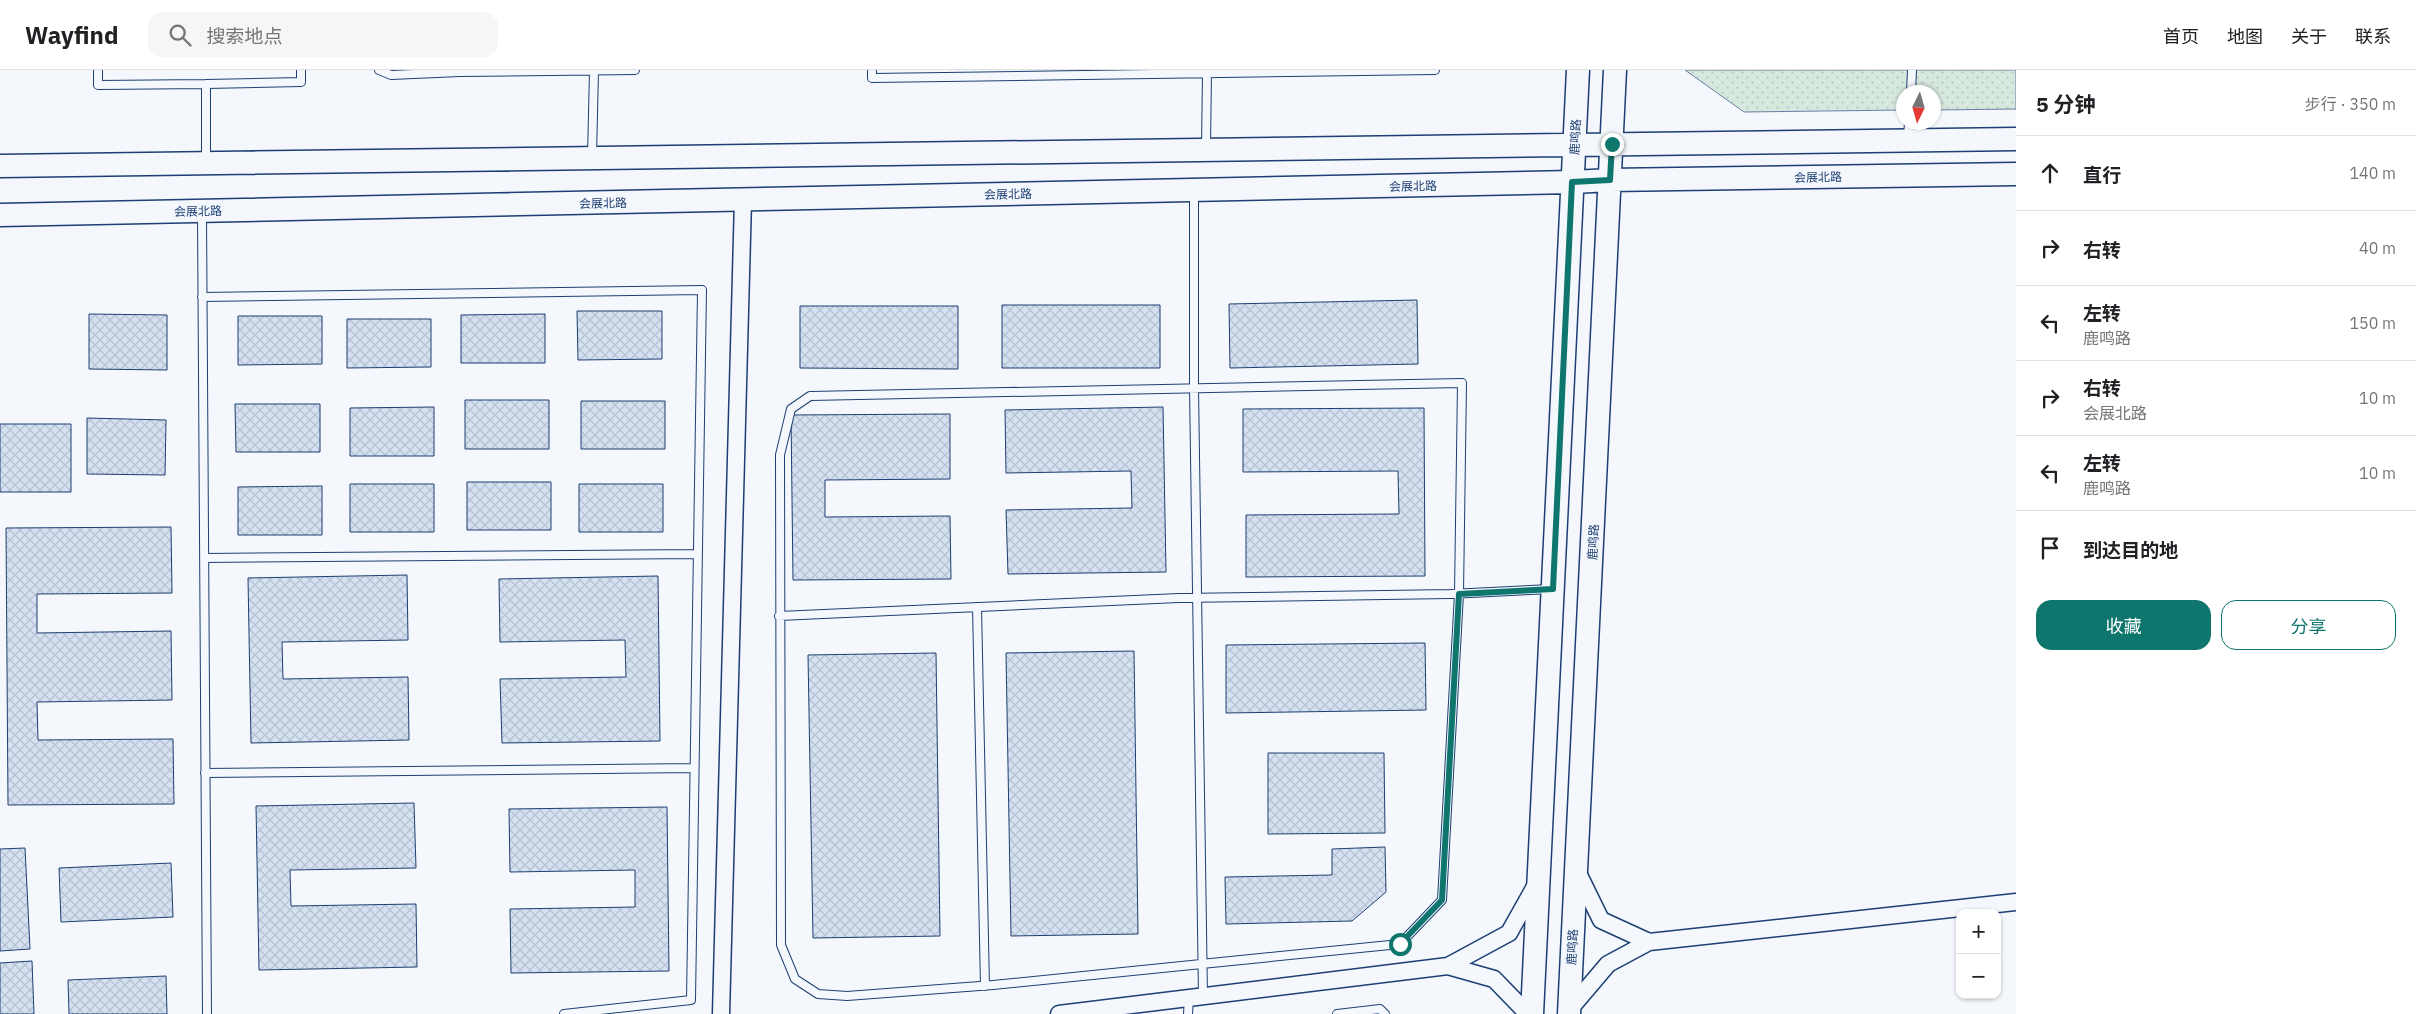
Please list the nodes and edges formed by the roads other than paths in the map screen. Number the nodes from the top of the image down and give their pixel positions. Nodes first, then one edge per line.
1 (98, 70) edge
2 (301, 70) edge
3 (380, 70) edge
4 (635, 70) edge
5 (872, 70) edge
6 (1435, 70) edge
7 (1578, 70) edge
8 (1615, 70) edge
9 (1912, 70) edge
10 (460, 71) edge
11 (594, 71) edge
12 (1207, 72) junction
13 (206, 84) junction
14 (1911, 85) edge
15 (1909, 131) edge
16 (2016, 139) edge
17 (1575, 143) junction
18 (1612, 144) junction
19 (1206, 149) junction
20 (592, 158) junction
21 (206, 163) junction
22 (0, 166) edge
23 (2016, 174) edge
24 (1610, 180) junction
25 (1572, 182) junction
26 (1194, 190) junction
27 (743, 200) junction
28 (202, 211) junction
29 (0, 215) edge
30 (202, 297) junction
31 (1194, 388) junction
32 (698, 554) junction
33 (204, 558) junction
34 (1553, 589) junction
35 (1459, 594) junction
36 (1197, 598) junction
37 (977, 607) junction
38 (779, 616) junction
39 (694, 768) junction
40 (205, 772) junction
41 (1576, 869) junction
42 (1538, 882) junction
43 (2016, 902) edge
44 (1649, 942) junction
45 (1203, 964) junction
46 (1448, 966) junction
47 (985, 986) junction
48 (1193, 1003) edge
49 (1569, 1012) edge
50 (207, 1014) edge
51 (564, 1014) edge
52 (721, 1014) edge
53 (1059, 1014) edge
54 (1337, 1014) edge
55 (1385, 1014) edge
56 (1528, 1014) edge
57 (1532, 1014) edge

1 - 13 lane
2 - 13 lane
3 - 10 lane
4 - 11 lane
5 - 12 lane
6 - 12 lane
7 - 17 main road, 鹿鸣路
8 - 18 main road, 鹿鸣路
9 - 14 lane
10 - 11 lane
11 - 20 lane
12 - 19 lane
13 - 21 lane
15 - 16 main road
15 - 18 main road
17 - 18 main road
17 - 19 main road
17 - 25 main road, 鹿鸣路
18 - 24 main road, 鹿鸣路
19 - 20 main road
20 - 21 main road
21 - 22 main road
23 - 24 main road, 会展北路
24 - 25 main road, 会展北路
24 - 41 main road, 鹿鸣路
25 - 26 main road, 会展北路
25 - 34 main road, 鹿鸣路
26 - 27 main road, 会展北路
26 - 31 lane
27 - 28 main road, 会展北路
27 - 52 street
28 - 29 main road, 会展北路
28 - 30 lane
30 - 32 lane
30 - 33 lane
31 - 35 lane
31 - 36 lane
31 - 38 lane
32 - 33 lane
32 - 39 lane
33 - 40 lane
34 - 35 lane
34 - 42 main road, 鹿鸣路
35 - 36 lane
35 - 45 lane
36 - 37 lane
36 - 45 lane
37 - 38 lane
37 - 47 lane
38 - 47 lane
39 - 40 lane
39 - 51 lane
40 - 50 lane
41 - 44 street
41 - 49 main road, 鹿鸣路
42 - 46 street
42 - 57 main road, 鹿鸣路
43 - 44 street
44 - 49 street
45 - 47 lane
45 - 48 lane
46 - 48 street
46 - 56 street
48 - 53 street
54 - 55 lane

